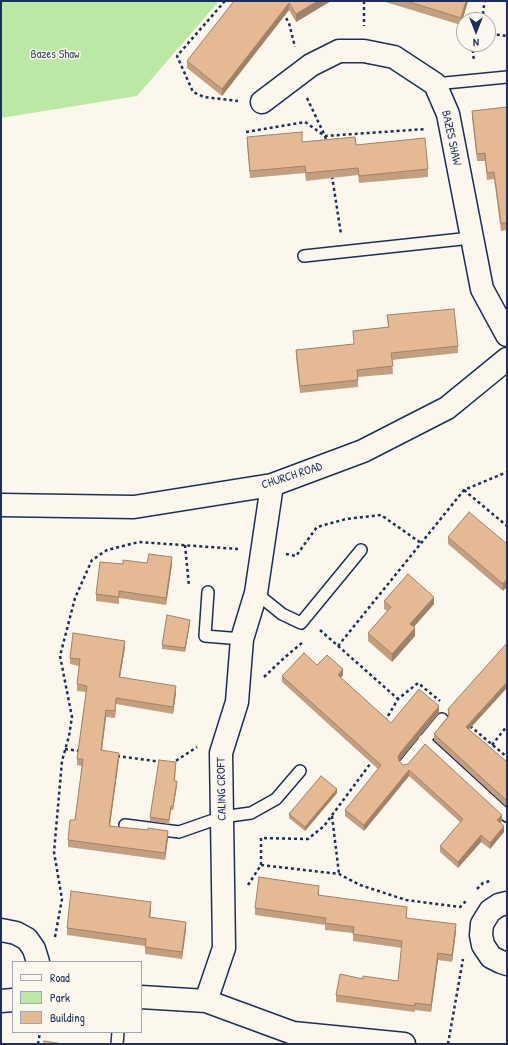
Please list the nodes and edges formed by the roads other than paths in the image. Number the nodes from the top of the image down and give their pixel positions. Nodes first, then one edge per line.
1 (507, 77) edge
2 (435, 84) junction
3 (262, 102) road end
4 (471, 238) junction
5 (304, 256) dead end
6 (507, 335) edge
7 (507, 359) edge
8 (272, 485) junction
9 (1, 505) edge
10 (361, 550) dead end
11 (208, 592) road end
12 (256, 593) junction
13 (242, 639) junction
14 (442, 719) dead end
15 (424, 740) junction
16 (405, 764) edge
17 (300, 771) dead end
18 (507, 816) edge
19 (222, 817) junction
20 (126, 825) dead end
21 (507, 903) edge
22 (1, 930) edge
23 (38, 961) edge
24 (507, 964) edge
25 (142, 997) edge
26 (12, 1000) edge
27 (1, 1001) edge
28 (206, 1001) junction
29 (118, 1033) edge
30 (292, 1039) edge
31 (117, 1044) edge
32 (404, 1044) edge

1 - 2 lane
2 - 3 street
2 - 4 street, BAZES SHAW
4 - 5 lane
4 - 6 street, BAZES SHAW
7 - 8 street, CHURCH ROAD
8 - 9 street, CHURCH ROAD
8 - 12 street, CALING CROFT
10 - 12 lane
11 - 13 lane
12 - 13 street, CALING CROFT
13 - 19 street, CALING CROFT
14 - 15 lane
15 - 16 lane
15 - 18 lane
17 - 19 lane
19 - 20 lane
19 - 28 street, CALING CROFT
21 - 24 street
22 - 23 street
25 - 28 street
26 - 27 street
28 - 30 street
29 - 31 lane
30 - 32 street

